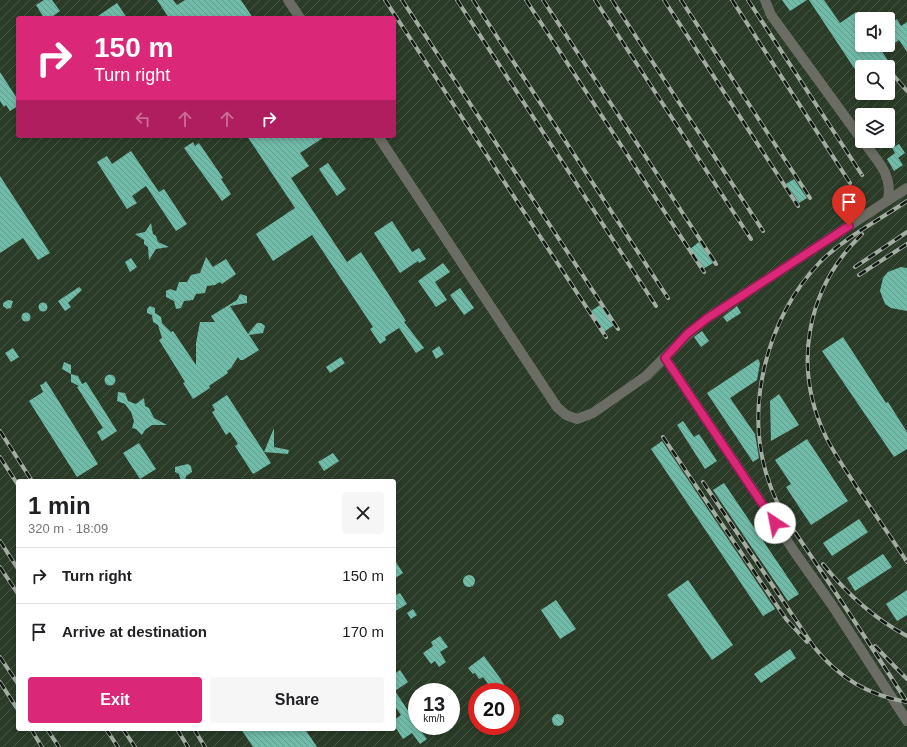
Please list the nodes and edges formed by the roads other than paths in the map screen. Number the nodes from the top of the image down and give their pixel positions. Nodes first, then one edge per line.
1 (288, 0) edge
2 (765, 0) edge
3 (299, 16) edge
4 (855, 130) edge
5 (379, 138) edge
6 (868, 148) edge
7 (907, 188) edge
8 (888, 200) junction
9 (665, 358) junction
10 (907, 721) edge

1 - 3 lane
2 - 4 lane
5 - 9 lane
6 - 8 lane
7 - 8 lane
8 - 9 lane
9 - 10 lane

